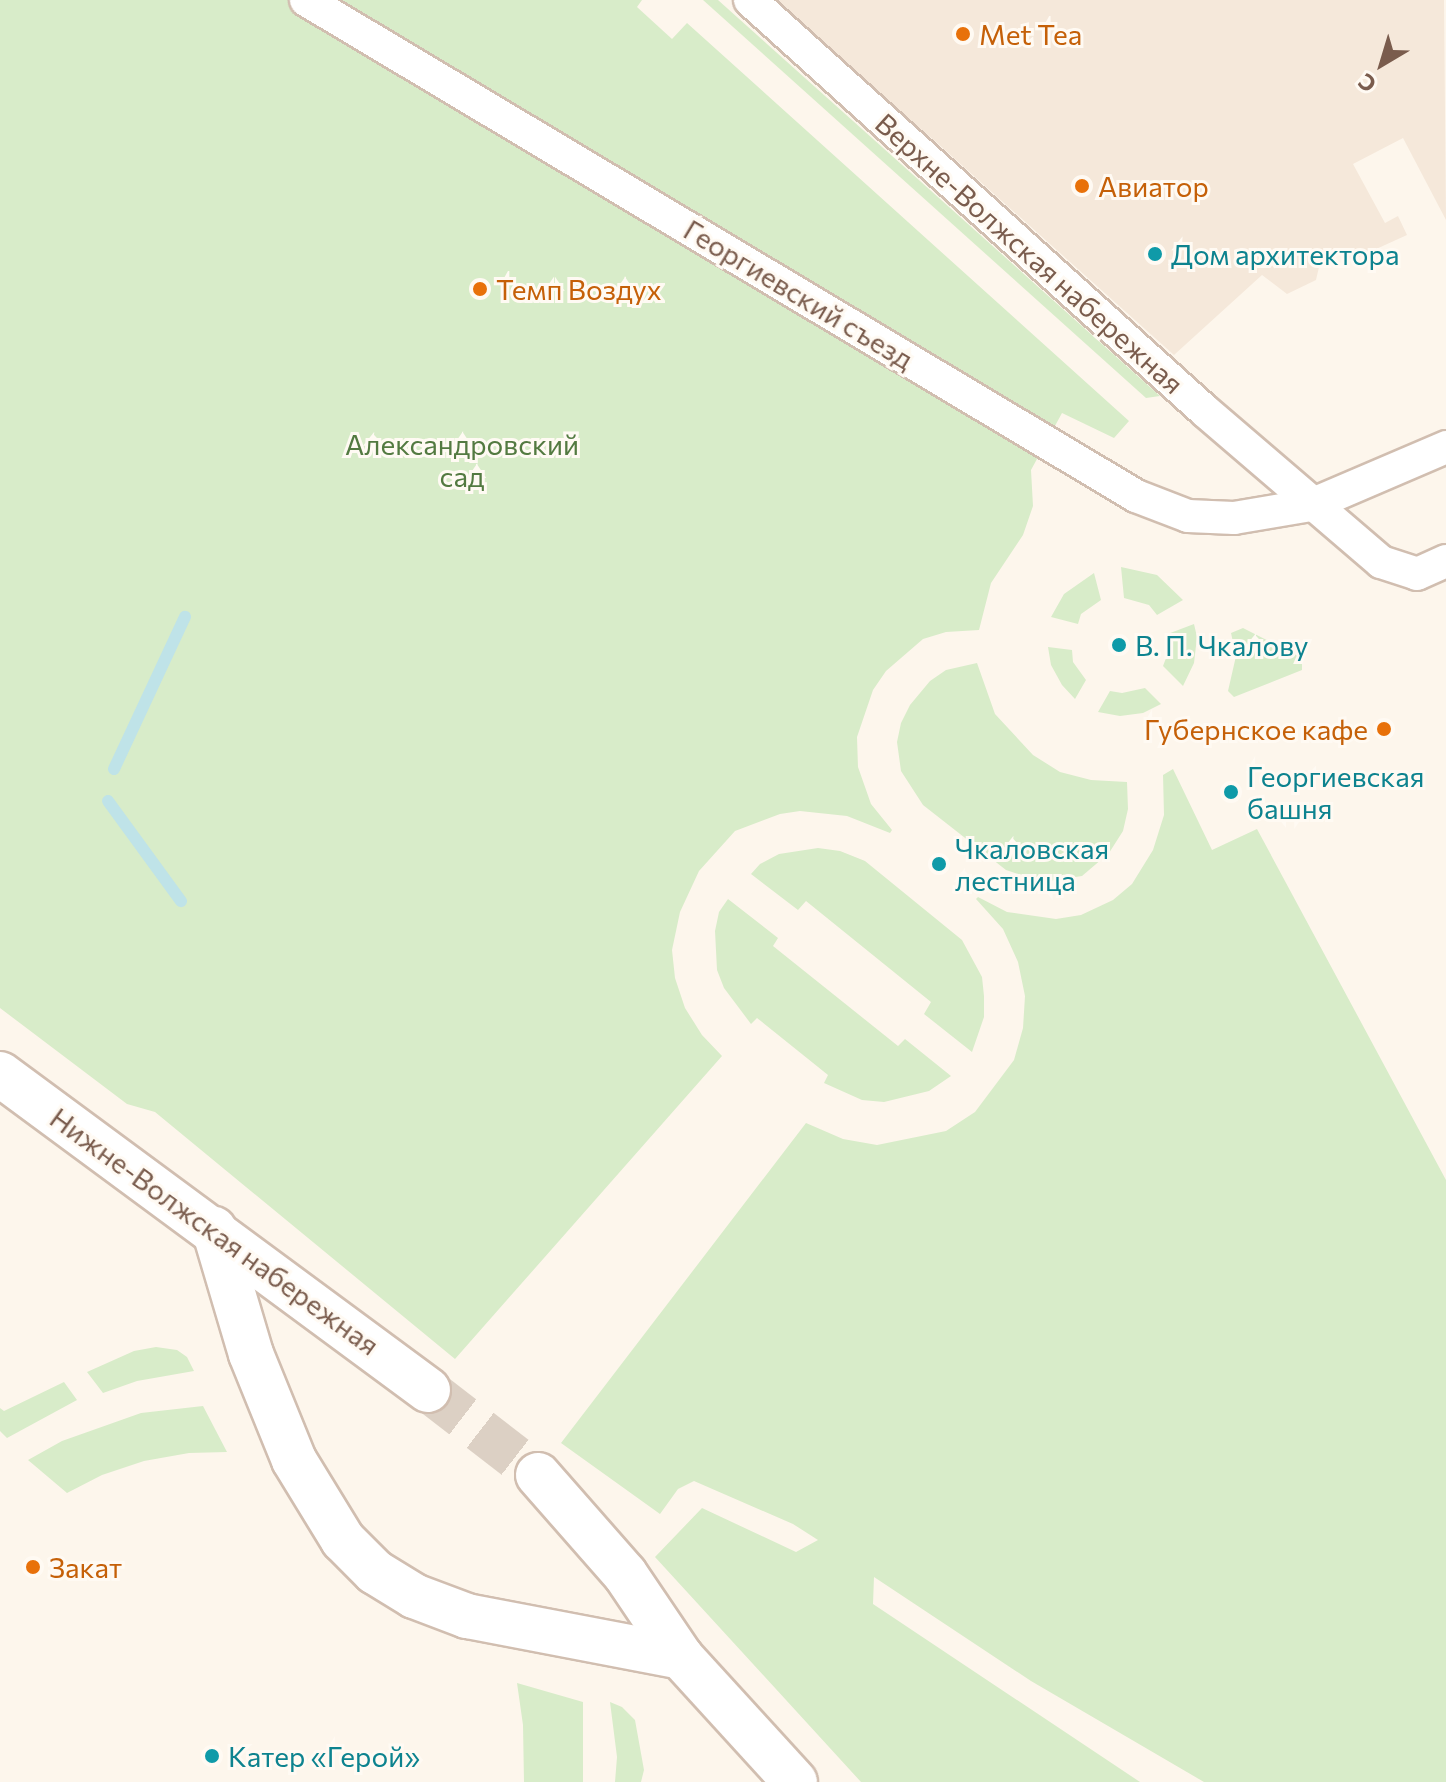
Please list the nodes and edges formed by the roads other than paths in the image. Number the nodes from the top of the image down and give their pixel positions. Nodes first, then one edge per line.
1 (306, 0) edge
2 (750, 0) edge
3 (1446, 447) edge
4 (1311, 505) junction
5 (1446, 561) edge
6 (0, 1074) edge
7 (214, 1229) junction
8 (428, 1390) tunnel mouth
9 (538, 1475) tunnel mouth
10 (681, 1657) junction
11 (795, 1782) edge

1 - 4 street, Георгиевский съезд
2 - 4 street, Верхне-Волжская набережная
3 - 4 street, Георгиевский съезд
4 - 5 street, Верхне-Волжская набережная
6 - 7 main road, Нижне-Волжская набережная
7 - 8 main road, Нижне-Волжская набережная
7 - 10 main road
9 - 10 main road
10 - 11 main road

